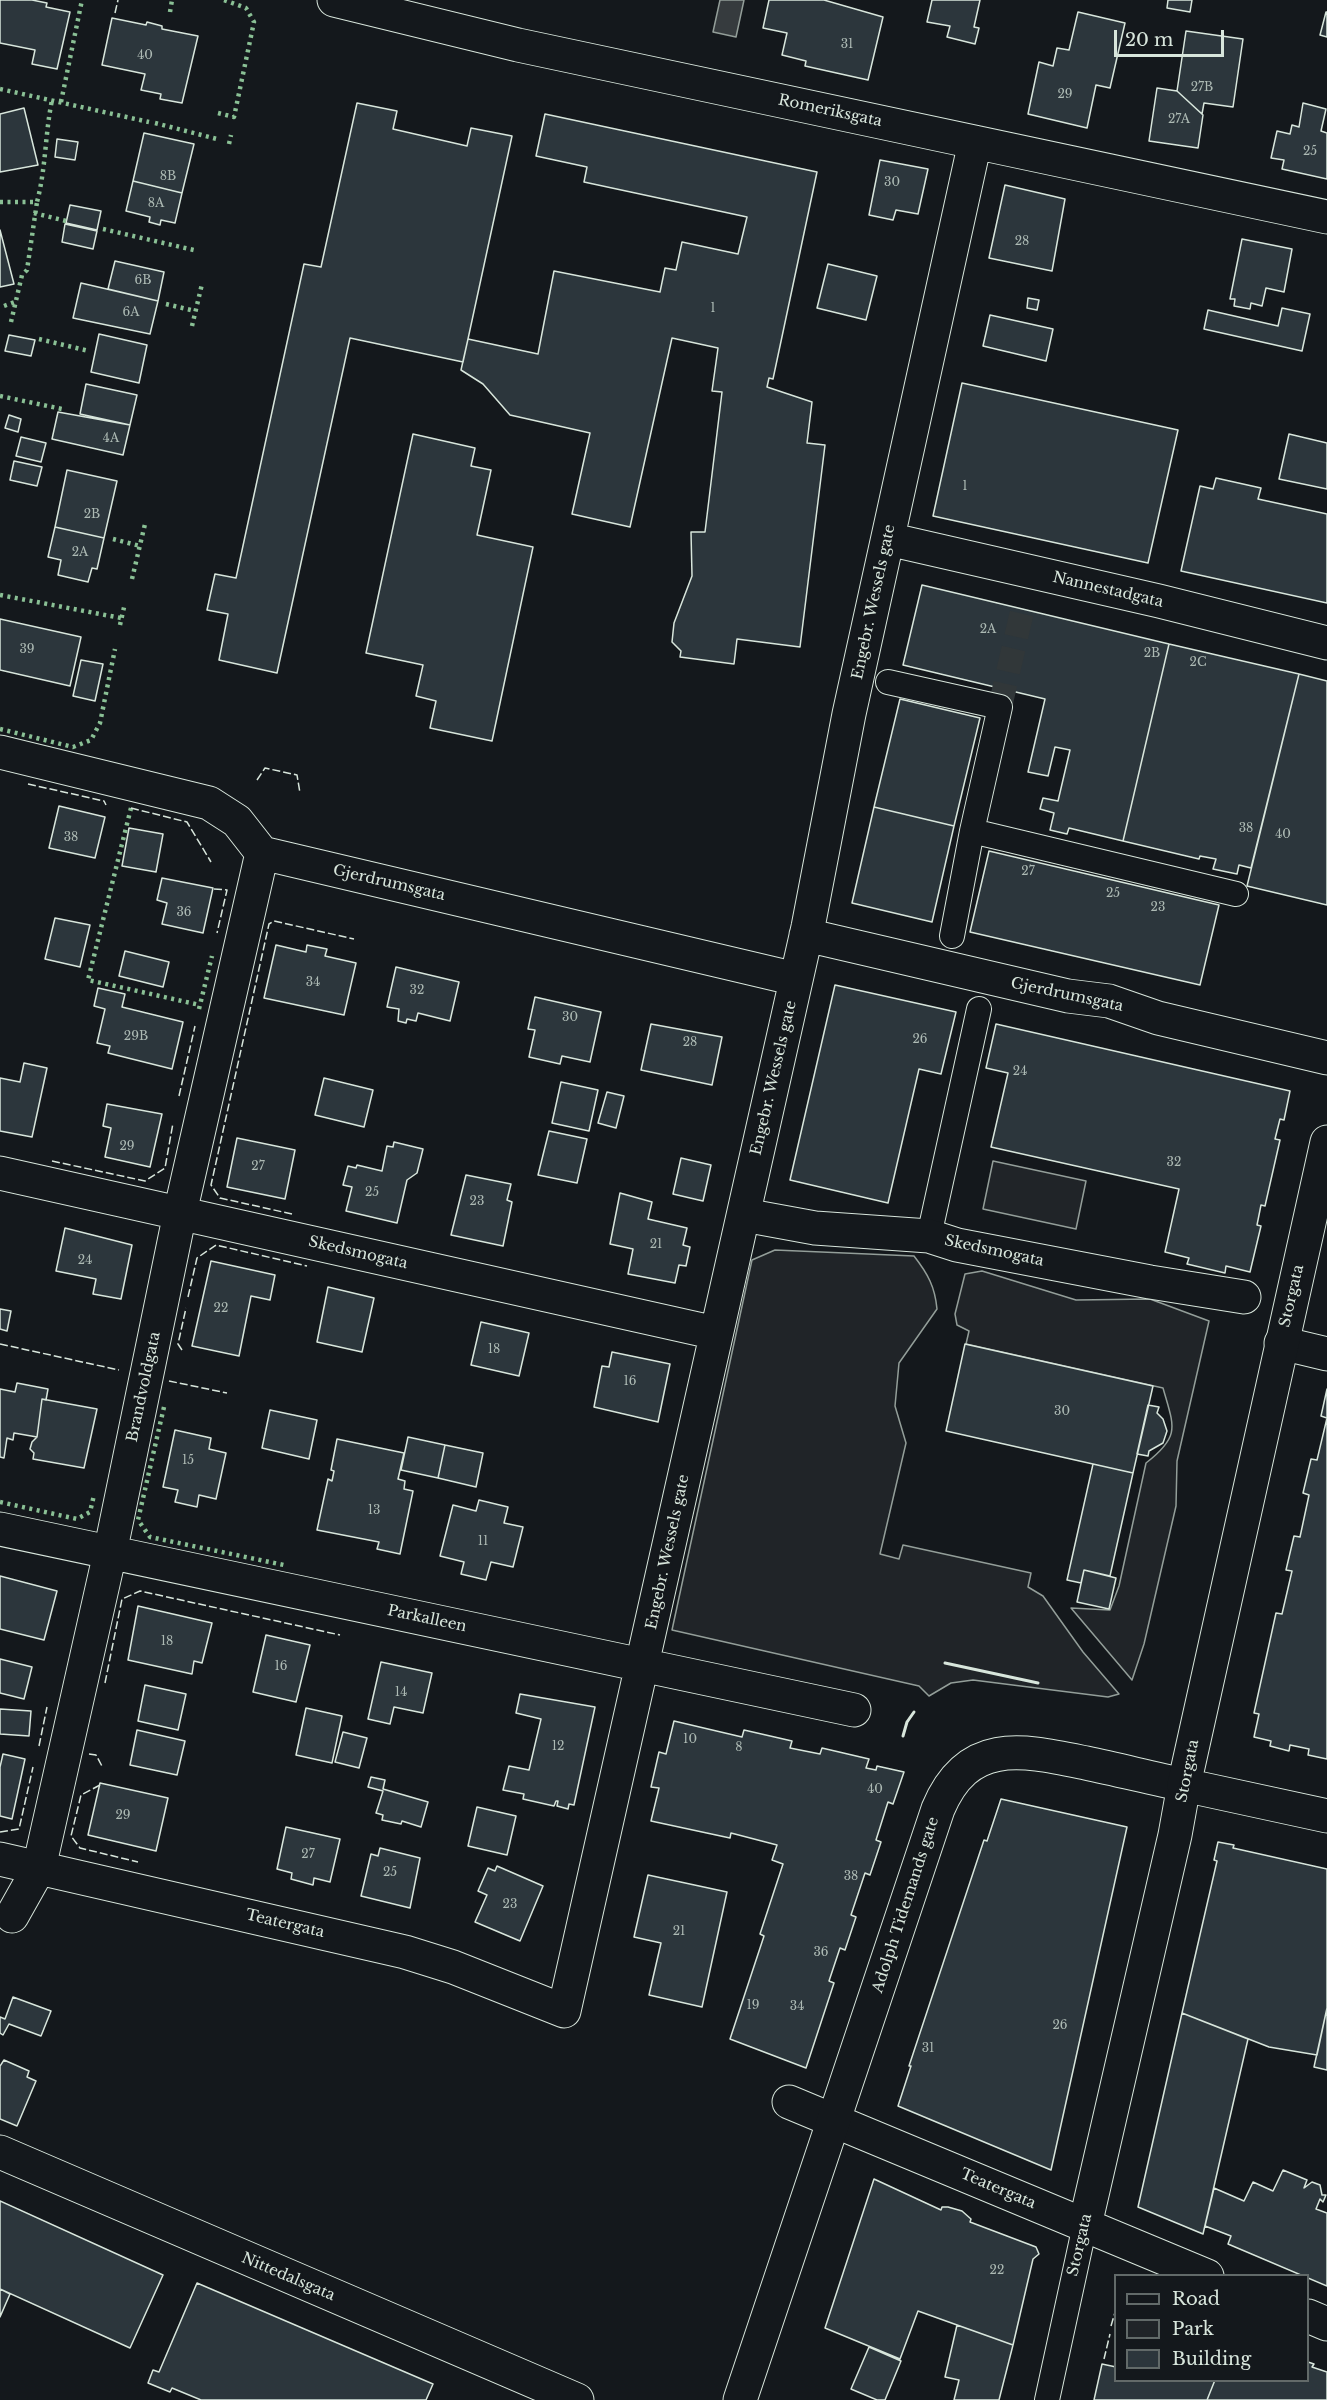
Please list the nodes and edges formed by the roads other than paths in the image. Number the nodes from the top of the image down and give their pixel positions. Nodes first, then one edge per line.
1 (333, 0) edge
2 (975, 142) junction
3 (1327, 218) edge
4 (888, 539) junction
5 (1327, 643) edge
6 (888, 682) dead end
7 (0, 752) edge
8 (972, 831) junction
9 (262, 853) junction
10 (1236, 894) dead end
11 (806, 935) junction
12 (952, 936) dead end
13 (796, 979) junction
14 (979, 1009) dead end
15 (1327, 1058) edge
16 (1327, 1142) edge
17 (0, 1173) edge
18 (180, 1213) junction
19 (744, 1215) junction
20 (929, 1236) junction
21 (1244, 1297) dead end
22 (716, 1334) junction
23 (1281, 1343) junction
24 (1327, 1354) edge
25 (0, 1528) edge
26 (110, 1553) junction
27 (644, 1663) junction
28 (854, 1710) dead end
29 (1184, 1785) junction
30 (1327, 1816) edge
31 (0, 1859) edge
32 (39, 1868) junction
33 (12, 1916) dead end
34 (564, 2011) joint
35 (789, 2102) dead end
36 (834, 2121) junction
37 (0, 2152) edge
38 (1085, 2224) junction
39 (1202, 2274) edge
40 (1309, 2316) edge
41 (1327, 2324) edge
42 (577, 2400) edge
43 (740, 2400) edge
44 (1047, 2400) edge

1 - 2 street, Romeriksgata
2 - 3 street, Romeriksgata
2 - 4 street, Engebr. Wessels gate
4 - 5 street, Nannestadgata
4 - 11 street, Engebr. Wessels gate
6 - 8 street
7 - 9 street
8 - 10 street
8 - 12 street
9 - 13 street, Gjerdrumsgata
9 - 18 street, Brandvoldgata
11 - 13 street, Engebr. Wessels gate
11 - 15 street, Gjerdrumsgata
13 - 19 street, Engebr. Wessels gate
14 - 20 street
16 - 23 street, Storgata
17 - 18 street, Skedsmogata
18 - 22 street, Skedsmogata
18 - 26 street, Brandvoldgata
19 - 20 street, Skedsmogata
19 - 22 street, Engebr. Wessels gate
20 - 21 street, Skedsmogata
22 - 27 street, Engebr. Wessels gate
23 - 24 street
23 - 29 street, Storgata
25 - 26 street, Parkalleen
26 - 27 street, Parkalleen
26 - 32 street, Brandvoldgata
27 - 28 street, Parkalleen
27 - 34 street, Engebr. Wessels gate
29 - 30 street, Adolph Tidemands gate
29 - 36 street, Adolph Tidemands gate
29 - 38 street, Storgata
31 - 32 street, Teatergata
32 - 33 street, Brandvoldgata
32 - 34 street, Teatergata
35 - 36 street, Teatergata
36 - 38 street, Teatergata
36 - 43 street, Adolph Tidemands gate
37 - 42 street, Nittedalsgata
38 - 39 street, Teatergata
38 - 44 street, Storgata
40 - 41 street

